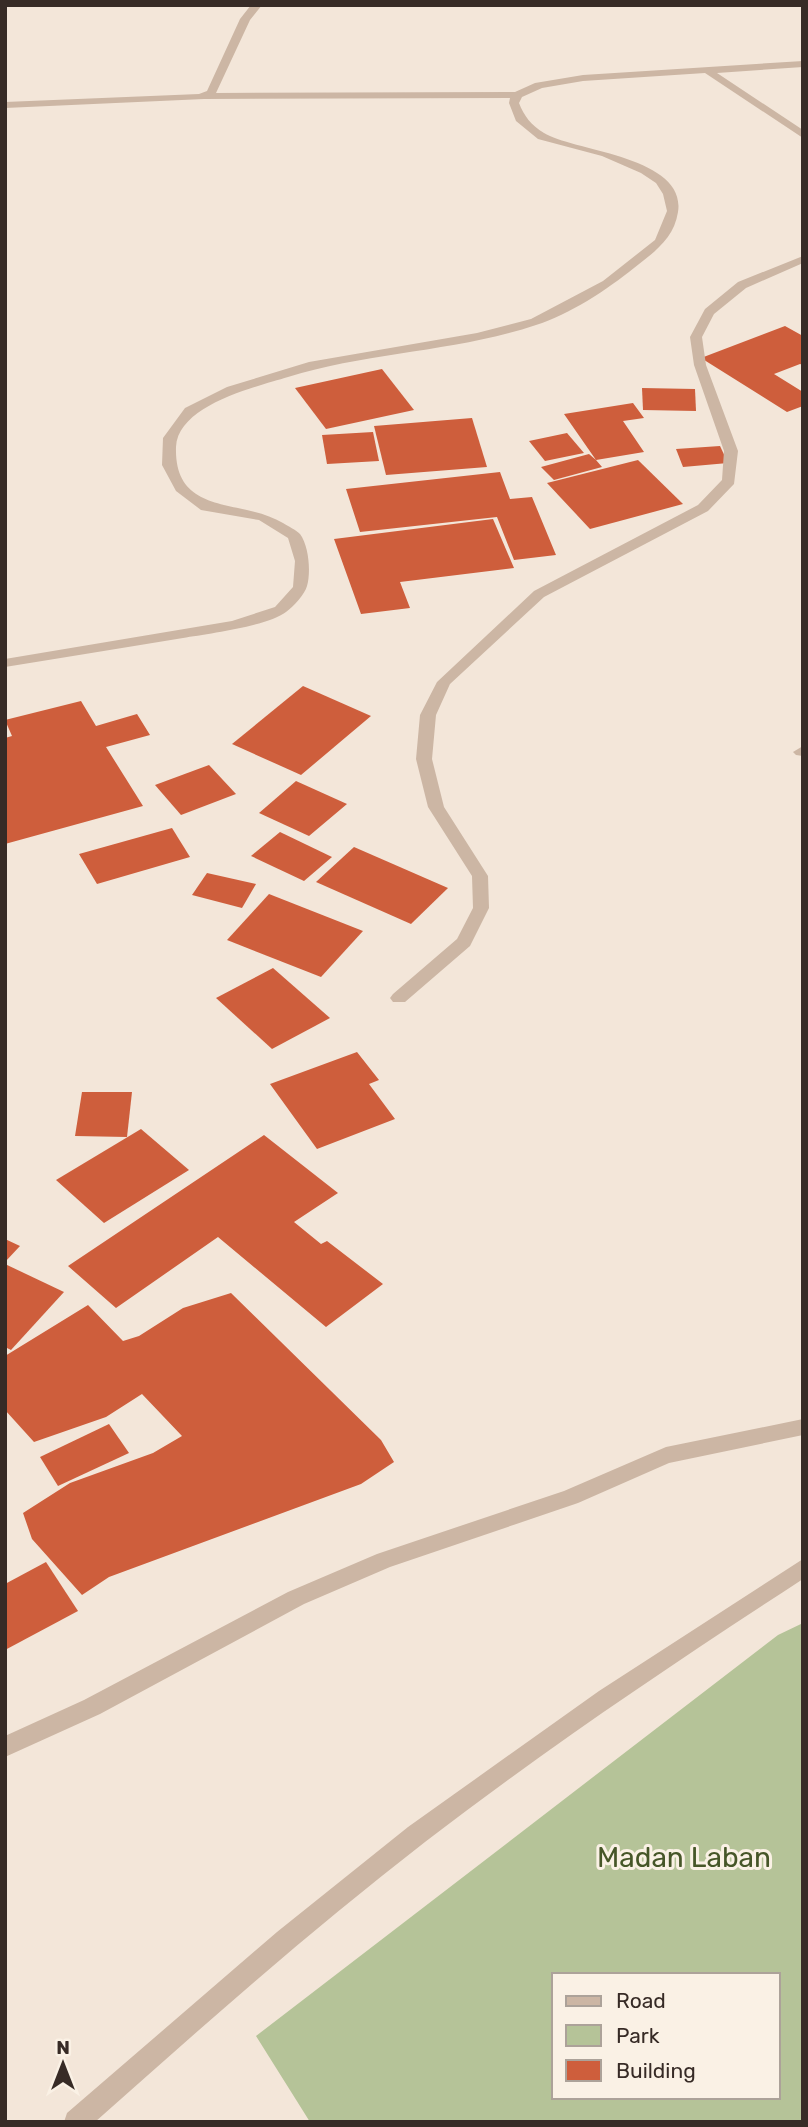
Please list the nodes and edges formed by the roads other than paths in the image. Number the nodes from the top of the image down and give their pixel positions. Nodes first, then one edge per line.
1 (257, 5) edge
2 (803, 64) edge
3 (708, 71) junction
4 (517, 94) junction
5 (203, 96) junction
6 (5, 105) edge
7 (801, 136) edge
8 (803, 259) edge
9 (5, 663) edge
10 (399, 998) dead end
11 (803, 1427) edge
12 (803, 1568) edge
13 (5, 1747) edge
14 (76, 2122) edge

1 - 5 street
2 - 3 street
3 - 4 street
3 - 7 street
4 - 5 street
4 - 9 street
5 - 6 street
8 - 10 street
11 - 13 street
12 - 14 street

